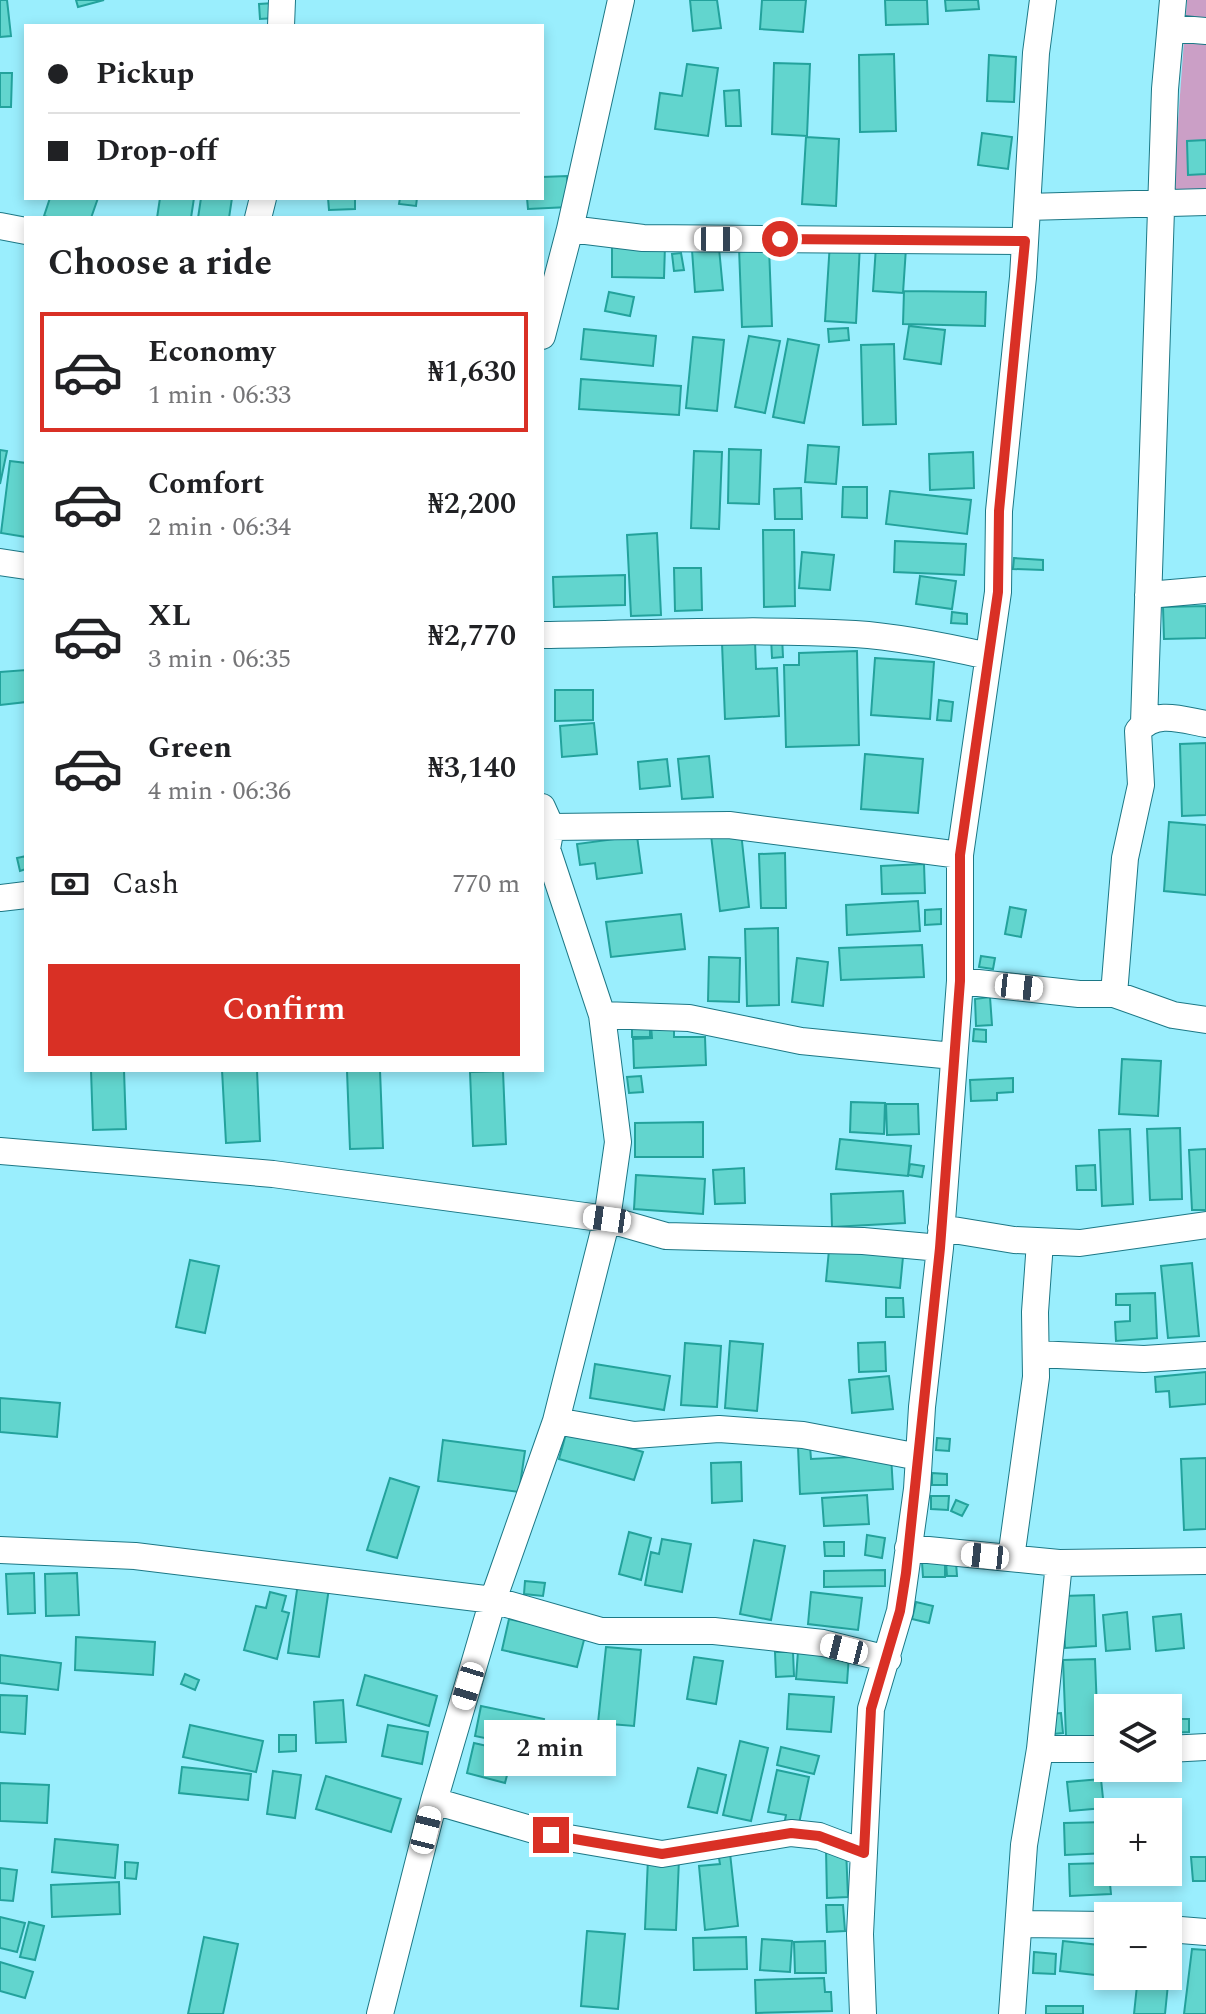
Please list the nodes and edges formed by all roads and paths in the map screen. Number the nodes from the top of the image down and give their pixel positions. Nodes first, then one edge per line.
1 (282, 0) edge
2 (621, 0) edge
3 (1043, 0) edge
4 (1173, 0) edge
5 (281, 24) edge
6 (1171, 28) junction
7 (1206, 31) edge
8 (1206, 202) edge
9 (1162, 203) junction
10 (1027, 207) junction
11 (0, 226) edge
12 (570, 229) junction
13 (24, 231) edge
14 (1025, 241) junction
15 (544, 328) edge
16 (0, 562) edge
17 (24, 566) edge
18 (1206, 590) edge
19 (1148, 595) junction
20 (544, 635) edge
21 (988, 656) junction
22 (1144, 723) junction
23 (1206, 724) edge
24 (545, 833) edge
25 (960, 855) junction
26 (24, 895) edge
27 (0, 898) edge
28 (960, 981) junction
29 (1114, 994) junction
30 (602, 1015) junction
31 (1206, 1020) edge
32 (953, 1056) junction
33 (0, 1151) edge
34 (607, 1219) junction
35 (1206, 1225) edge
36 (941, 1238) junction
37 (1040, 1242) junction
38 (1036, 1354) junction
39 (1206, 1355) edge
40 (556, 1421) junction
41 (919, 1457) junction
42 (908, 1548) junction
43 (0, 1550) edge
44 (1011, 1558) junction
45 (1206, 1561) edge
46 (1059, 1563) junction
47 (493, 1600) junction
48 (888, 1659) junction
49 (1206, 1747) edge
50 (1182, 1748) edge
51 (1040, 1749) junction
52 (1094, 1749) edge
53 (434, 1801) junction
54 (864, 1853) junction
55 (1020, 1924) junction
56 (1094, 1925) edge
57 (1182, 1930) edge
58 (1206, 1932) edge
59 (380, 2014) edge
60 (863, 2014) edge
61 (1012, 2014) edge

1 - 5 street
2 - 12 street
3 - 10 street
4 - 6 street
6 - 7 street
6 - 9 street
8 - 9 street
9 - 10 street
9 - 19 street
10 - 14 street
11 - 13 street
12 - 14 street
12 - 15 street
14 - 21 street
16 - 17 street
18 - 19 street
19 - 22 street
20 - 21 street
21 - 25 street
22 - 23 street
22 - 29 street
24 - 25 street
24 - 30 street
25 - 28 street
26 - 27 street
28 - 29 street
28 - 32 street
29 - 31 street
30 - 32 street
30 - 34 street
32 - 36 street
33 - 34 street
34 - 36 street
34 - 40 street
35 - 37 street
36 - 37 street
36 - 41 street
37 - 38 street
38 - 39 street
38 - 44 street
40 - 41 street
40 - 47 street
41 - 42 street
42 - 44 street
42 - 48 street
43 - 47 street
44 - 46 street
45 - 46 street
46 - 51 street
47 - 48 street
47 - 53 street
48 - 54 street
49 - 50 street
51 - 52 street
51 - 55 street
53 - 54 street
53 - 59 street
54 - 60 street
55 - 56 street
55 - 61 street
57 - 58 street

